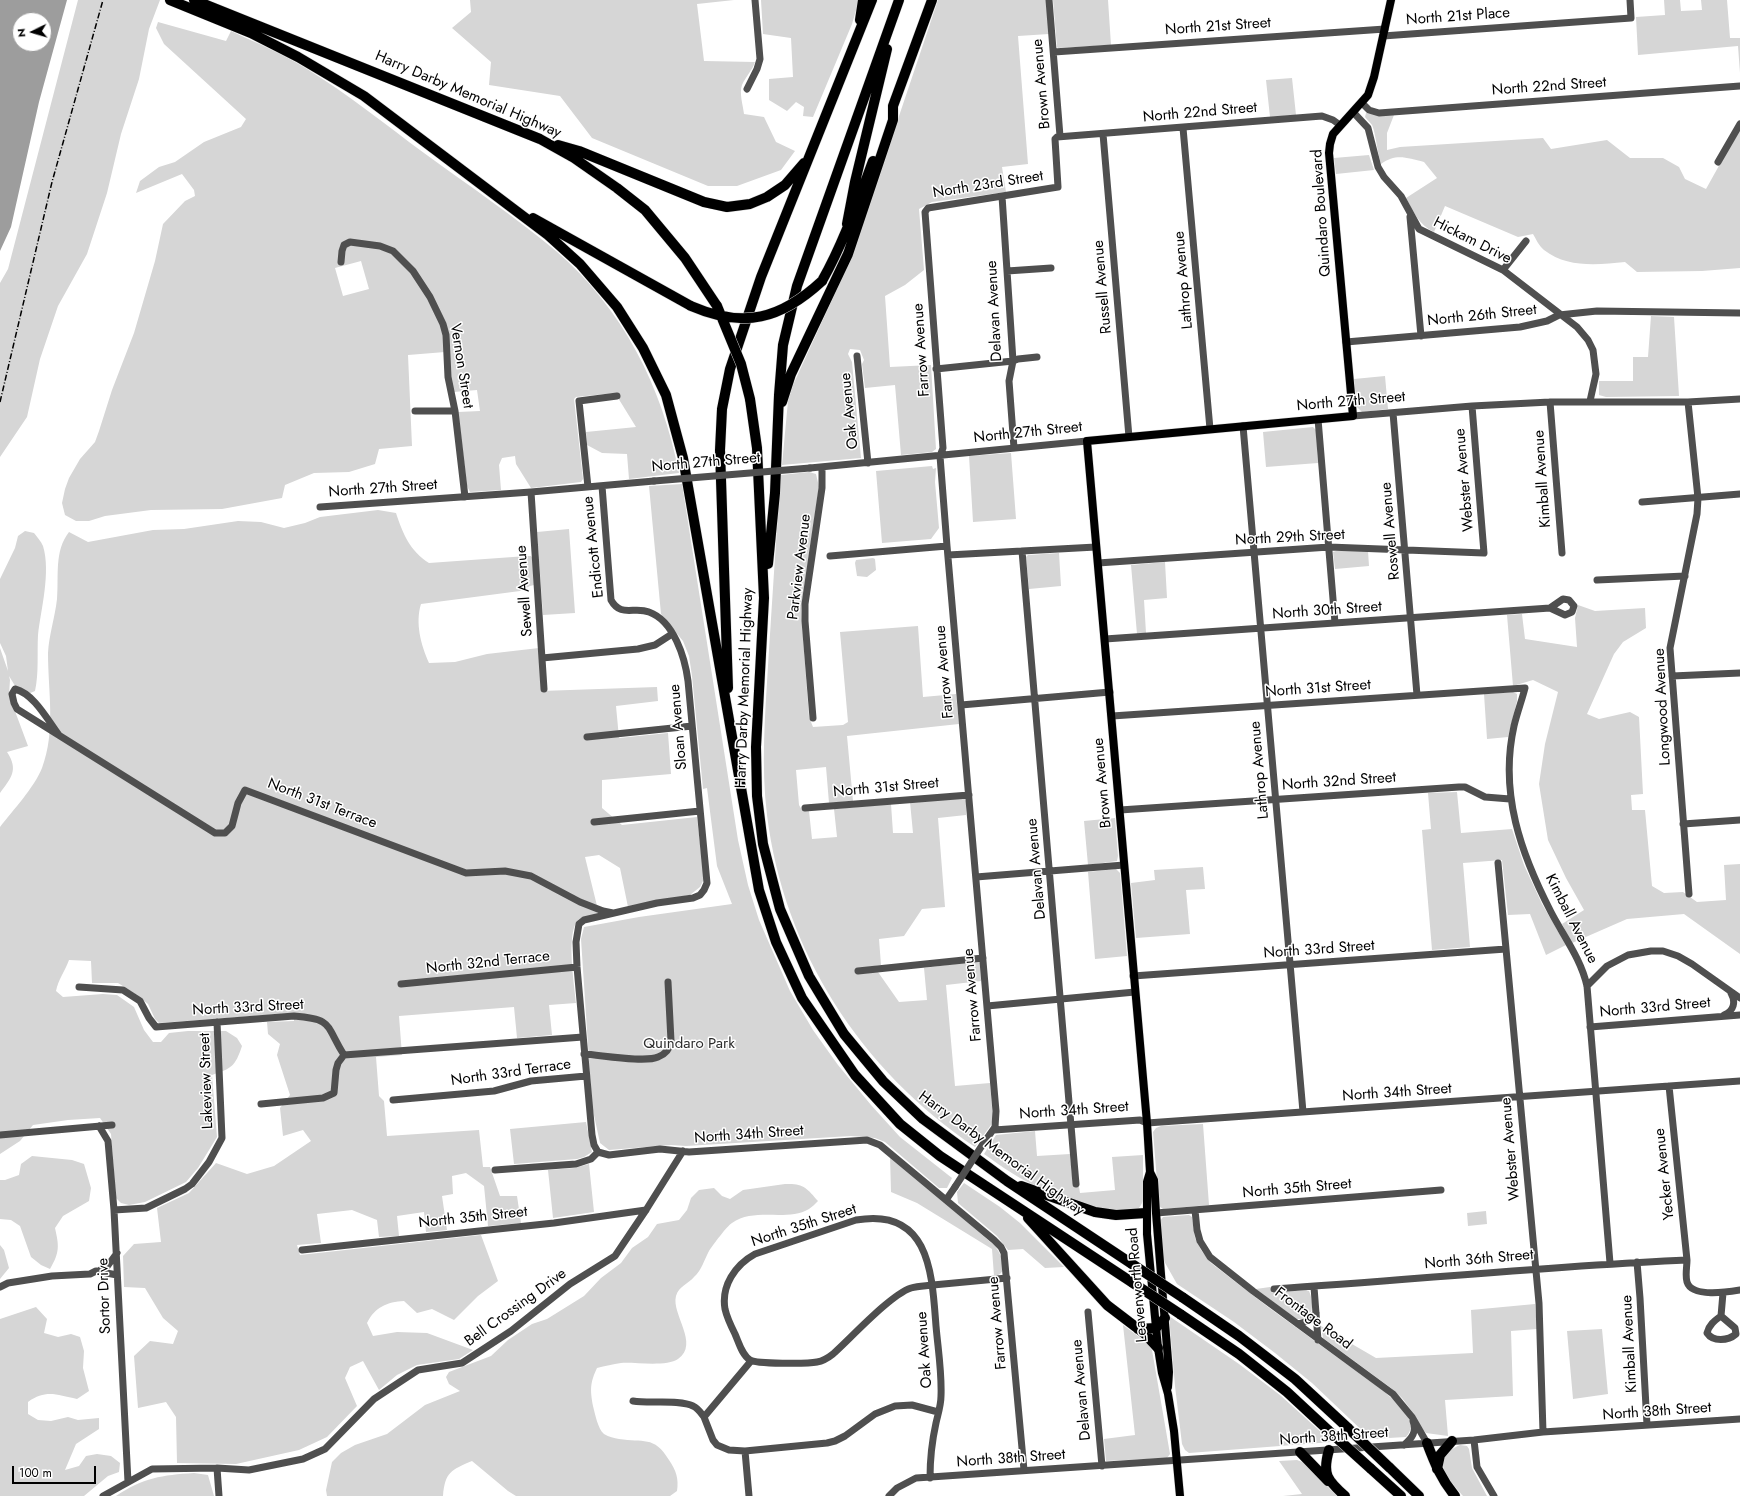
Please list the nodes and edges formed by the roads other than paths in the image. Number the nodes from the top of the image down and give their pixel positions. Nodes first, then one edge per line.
1 (170, 0) edge
2 (194, 0) edge
3 (755, 0) edge
4 (863, 0) edge
5 (872, 0) edge
6 (899, 0) edge
7 (932, 0) edge
8 (1049, 0) edge
9 (1391, 0) edge
10 (1630, 0) edge
11 (1384, 32) junction
12 (858, 35) junction
13 (1054, 52) junction
14 (1740, 86) edge
15 (747, 88) dead end
16 (1362, 103) junction
17 (893, 106) junction
18 (1353, 112) junction
19 (1740, 124) edge
20 (1340, 125) junction
21 (1183, 128) junction
22 (1103, 134) junction
23 (1060, 136) junction
24 (540, 139) junction
25 (809, 157) junction
26 (1718, 162) dead end
27 (1058, 187) joint
28 (1002, 196) junction
29 (503, 202) junction
30 (1409, 211) junction
31 (925, 212) joint
32 (848, 224) junction
33 (1526, 241) dead end
34 (341, 262) dead end
35 (1051, 268) dead end
36 (1503, 270) junction
37 (1007, 271) junction
38 (1740, 313) edge
39 (1560, 315) junction
40 (1421, 336) junction
41 (1346, 342) junction
42 (857, 356) dead end
43 (1037, 357) dead end
44 (1013, 361) junction
45 (936, 368) junction
46 (617, 396) dead end
47 (1740, 399) edge
48 (1590, 401) junction
49 (1550, 402) junction
50 (1688, 402) junction
51 (1472, 406) junction
52 (415, 411) dead end
53 (455, 411) junction
54 (1394, 413) junction
55 (778, 416) junction
56 (1353, 416) junction
57 (1318, 419) junction
58 (1243, 426) junction
59 (1210, 429) junction
60 (1129, 437) junction
61 (1087, 441) junction
62 (1014, 448) junction
63 (940, 456) junction
64 (868, 463) junction
65 (822, 468) junction
66 (602, 486) junction
67 (588, 487) junction
68 (531, 492) junction
69 (1740, 494) edge
70 (465, 497) junction
71 (1698, 498) junction
72 (1642, 502) dead end
73 (320, 507) dead end
74 (947, 546) junction
75 (1096, 547) junction
76 (1329, 547) junction
77 (1406, 549) junction
78 (1022, 551) junction
79 (1254, 552) junction
80 (1484, 553) joint
81 (1562, 553) dead end
82 (948, 555) junction
83 (830, 556) dead end
84 (1098, 563) junction
85 (1685, 576) junction
86 (1597, 580) dead end
87 (764, 598) junction
88 (614, 605) joint
89 (1550, 608) dead end
90 (1411, 618) junction
91 (1335, 623) junction
92 (1261, 629) junction
93 (672, 634) junction
94 (1105, 639) junction
95 (542, 658) junction
96 (1740, 673) edge
97 (1672, 676) junction
98 (1525, 688) joint
99 (544, 689) dead end
100 (1110, 692) junction
101 (1417, 695) junction
102 (1035, 699) junction
103 (961, 705) junction
104 (1268, 706) junction
105 (1112, 716) junction
106 (813, 718) dead end
107 (729, 724) junction
108 (692, 726) junction
109 (59, 735) junction
110 (587, 737) dead end
111 (968, 795) junction
112 (1276, 799) junction
113 (1510, 799) junction
114 (805, 808) dead end
115 (1120, 810) junction
116 (700, 811) junction
117 (1740, 820) edge
118 (594, 822) dead end
119 (1684, 824) junction
120 (1498, 863) dead end
121 (1124, 866) junction
122 (1050, 871) junction
123 (976, 877) junction
124 (1689, 894) dead end
125 (617, 914) junction
126 (1506, 949) junction
127 (983, 958) junction
128 (1290, 965) junction
129 (577, 967) junction
130 (858, 971) dead end
131 (1133, 976) junction
132 (668, 982) dead end
133 (401, 984) dead end
134 (1587, 986) junction
135 (79, 987) dead end
136 (1730, 991) junction
137 (1135, 992) junction
138 (1740, 998) edge
139 (1061, 999) junction
140 (987, 1006) junction
141 (1740, 1015) edge
142 (1722, 1016) junction
143 (217, 1022) junction
144 (1590, 1027) junction
145 (583, 1036) junction
146 (584, 1054) junction
147 (344, 1056) junction
148 (586, 1076) junction
149 (1740, 1081) edge
150 (1669, 1086) junction
151 (1596, 1092) junction
152 (1520, 1098) junction
153 (393, 1100) dead end
154 (262, 1104) dead end
155 (1302, 1112) junction
156 (1147, 1123) junction
157 (1072, 1124) junction
158 (112, 1125) dead end
159 (99, 1126) junction
160 (994, 1130) junction
161 (0, 1136) edge
162 (682, 1151) junction
163 (598, 1152) junction
164 (495, 1170) dead end
165 (1007, 1181) junction
166 (1076, 1184) dead end
167 (1441, 1190) dead end
168 (946, 1200) junction
169 (1017, 1206) junction
170 (114, 1210) junction
171 (646, 1210) junction
172 (1195, 1210) junction
173 (1151, 1213) junction
174 (906, 1229) joint
175 (302, 1250) dead end
176 (117, 1252) junction
177 (1687, 1260) junction
178 (1636, 1262) junction
179 (1610, 1263) junction
180 (1536, 1268) junction
181 (96, 1271) junction
182 (117, 1275) junction
183 (1007, 1278) junction
184 (933, 1285) junction
185 (0, 1287) edge
186 (1314, 1287) junction
187 (1274, 1289) dead end
188 (1740, 1290) edge
189 (1723, 1293) junction
190 (1088, 1312) dead end
191 (1316, 1313) junction
192 (1721, 1316) dead end
193 (1165, 1318) junction
194 (1298, 1324) junction
195 (1156, 1328) junction
196 (1138, 1329) junction
197 (1318, 1340) junction
198 (1158, 1348) junction
199 (751, 1361) junction
200 (1168, 1394) junction
201 (633, 1401) dead end
202 (938, 1412) junction
203 (704, 1417) junction
204 (1412, 1417) junction
205 (1740, 1419) edge
206 (1647, 1425) junction
207 (1543, 1432) junction
208 (1474, 1440) junction
209 (1452, 1441) junction
210 (1427, 1443) junction
211 (1404, 1445) junction
212 (1329, 1450) junction
213 (745, 1451) junction
214 (1300, 1452) junction
215 (1177, 1461) junction
216 (1102, 1466) junction
217 (217, 1468) junction
218 (1437, 1469) junction
219 (1024, 1470) junction
220 (930, 1478) junction
221 (128, 1482) junction
222 (1330, 1483) junction
223 (103, 1496) edge
224 (219, 1496) edge
225 (749, 1496) edge
226 (889, 1496) edge
227 (1180, 1496) edge
228 (1345, 1496) edge
229 (1400, 1496) edge
230 (1419, 1496) edge
231 (1455, 1496) edge
232 (1494, 1496) edge

1 - 29 highway, Harry Darby Memorial Highway
2 - 24 highway, Harry Darby Memorial Highway
3 - 15 street
4 - 12 highway
5 - 12 highway
6 - 32 highway
6 - 55 highway
7 - 17 highway
8 - 13 street, Brown Avenue
9 - 11 main road, Quindaro Boulevard
10 - 11 street, North 21st Place
11 - 13 street, North 21st Street
11 - 16 main road, Quindaro Boulevard
12 - 25 highway
13 - 23 street, Brown Avenue
14 - 16 street, North 22nd Street
16 - 18 main road, Quindaro Boulevard
17 - 32 highway
17 - 55 highway
18 - 20 main road, Quindaro Boulevard
18 - 30 street, Hickam Drive
19 - 26 street
20 - 21 street, North 22nd Street
20 - 41 main road, Quindaro Boulevard
21 - 22 street, North 22nd Street
21 - 59 street, Lathrop Avenue
22 - 23 street, North 22nd Street
22 - 60 street, Russell Avenue
23 - 27 street, Brown Avenue
24 - 25 highway
24 - 87 highway, Harry Darby Memorial Highway, bridge
25 - 107 highway
27 - 28 street, North 23rd Street
28 - 31 street, North 23rd Street
28 - 37 street, Delavan Avenue
29 - 32 highway, bridge
29 - 107 highway, Harry Darby Memorial Highway
30 - 36 street, Hickam Drive
30 - 40 street
31 - 45 street, Farrow Avenue
33 - 36 street
34 - 53 street, Vernon Street
35 - 37 street
36 - 39 street, Hickam Drive
37 - 44 street, Delavan Avenue
38 - 39 street, North 26th Street
39 - 40 street, North 26th Street
39 - 48 street, Hickam Drive
40 - 41 street, North 26th Street
41 - 56 main road, Quindaro Boulevard
42 - 64 street, Oak Avenue
43 - 44 street
44 - 45 street
44 - 62 street, Delavan Avenue
45 - 63 street, Farrow Avenue
46 - 67 street
47 - 50 street, North 27th Street
48 - 49 street, North 27th Street
48 - 50 street, North 27th Street
49 - 51 street, North 27th Street
49 - 81 street, Kimball Avenue
50 - 71 street, Longwood Avenue
51 - 54 street, North 27th Street
51 - 80 street, Webster Avenue
52 - 53 street
53 - 70 street, Vernon Street
54 - 56 street, North 27th Street
54 - 77 street, Roswell Avenue
55 - 87 highway
56 - 57 main road, North 27th Street
57 - 58 main road, North 27th Street
57 - 76 street
58 - 59 main road, North 27th Street
58 - 79 street, Lathrop Avenue
59 - 60 main road, North 27th Street
60 - 61 main road, North 27th Street
61 - 62 street, North 27th Street
61 - 75 main road, Brown Avenue
62 - 63 street, North 27th Street
63 - 64 street, North 27th Street
63 - 74 street, Farrow Avenue
64 - 65 street, North 27th Street
65 - 66 street, North 27th Street, bridge
65 - 106 street, Parkview Avenue
66 - 67 street, North 27th Street
66 - 88 street, Endicott Avenue
67 - 68 street, North 27th Street
68 - 70 street, North 27th Street
68 - 95 street, Sewell Avenue
69 - 71 street
70 - 73 street, North 27th Street
71 - 72 street
71 - 85 street, Longwood Avenue
74 - 82 street, Farrow Avenue
74 - 83 street
75 - 78 street
75 - 84 main road, Brown Avenue
76 - 77 street, North 29th Street
76 - 79 street, North 29th Street
76 - 91 street
77 - 80 street, North 29th Street
77 - 90 street, Roswell Avenue
78 - 82 street
78 - 102 street, Delavan Avenue
79 - 84 street, North 29th Street
79 - 92 street, Lathrop Avenue
82 - 103 street, Farrow Avenue
84 - 94 main road, Brown Avenue
85 - 86 street
85 - 97 street, Longwood Avenue
87 - 165 highway, Harry Darby Memorial Highway
88 - 93 street, Sloan Avenue
89 - 90 street, North 30th Street
90 - 91 street, North 30th Street
90 - 101 street, Roswell Avenue
91 - 92 street, North 30th Street
92 - 94 street, North 30th Street
92 - 104 street, Lathrop Avenue
93 - 95 street
93 - 108 street, Sloan Avenue
94 - 100 main road, Brown Avenue
95 - 99 street, Sewell Avenue
96 - 97 street
97 - 119 street, Longwood Avenue
98 - 101 street, North 31st Street
98 - 113 street, Kimball Avenue
100 - 102 street
100 - 105 main road, Brown Avenue
101 - 104 street, North 31st Street
102 - 103 street
102 - 122 street, Delavan Avenue
103 - 111 street, Farrow Avenue
104 - 105 street, North 31st Street
104 - 112 street, Lathrop Avenue
105 - 115 main road, Brown Avenue
107 - 169 highway, Harry Darby Memorial Highway
108 - 110 street
108 - 116 street, Sloan Avenue
109 - 109 street, North 31st Terrace
109 - 125 street, North 31st Terrace
111 - 114 street, North 31st Street
111 - 123 street, Farrow Avenue
112 - 113 street, North 32nd Street
112 - 115 street, North 32nd Street
112 - 128 street, Lathrop Avenue
113 - 134 street, Kimball Avenue
115 - 121 main road, Brown Avenue
116 - 118 street
116 - 125 street, Sloan Avenue
117 - 119 street
119 - 124 street, Longwood Avenue
120 - 126 street, Webster Avenue
121 - 122 street
121 - 131 main road, Brown Avenue
122 - 123 street
122 - 139 street, Delavan Avenue
123 - 127 street, Farrow Avenue
125 - 129 street
126 - 128 street, North 33rd Street
126 - 152 street, Webster Avenue
127 - 130 street
127 - 140 street, Farrow Avenue
128 - 131 street, North 33rd Street
128 - 155 street, Lathrop Avenue
129 - 133 street, North 32nd Terrace
129 - 145 street
131 - 137 main road, Brown Avenue
132 - 146 street
134 - 136 street
134 - 144 street, Kimball Avenue
135 - 143 street, North 33rd Street
136 - 138 street
136 - 142 street, North 33rd Street
137 - 139 street
137 - 156 main road, Brown Avenue
139 - 140 street
139 - 157 street, Delavan Avenue
140 - 160 street, Farrow Avenue
141 - 142 street, North 33rd Street
142 - 144 street, North 33rd Street
143 - 147 street, North 33rd Street
143 - 170 street, Lakeview Street
144 - 151 street, Kimball Avenue
145 - 146 street
145 - 147 street
146 - 148 street
147 - 154 street
148 - 153 street, North 33rd Terrace
148 - 163 street
149 - 150 street, North 34th Street
150 - 151 street, North 34th Street
150 - 177 street, Yecker Avenue
151 - 152 street, North 34th Street
151 - 179 street, Kimball Avenue
152 - 155 street, North 34th Street
152 - 180 street, Webster Avenue
155 - 156 street, North 34th Street
156 - 157 street, North 34th Street
156 - 173 main road, Leavenworth Road
157 - 160 street, North 34th Street
157 - 166 street, Delavan Avenue
158 - 159 street
159 - 161 street
159 - 170 street, Sortor Drive
160 - 168 street, bridge
162 - 163 street, North 34th Street
162 - 168 street, North 34th Street
162 - 171 street, Bell Crossing Drive
163 - 164 street
165 - 173 highway
165 - 230 highway, Harry Darby Memorial Highway, bridge
167 - 172 street, North 35th Street
168 - 183 street, Farrow Avenue
169 - 196 highway
169 - 229 highway, Harry Darby Memorial Highway, bridge
170 - 176 street, Sortor Drive
171 - 175 street, North 35th Street
171 - 217 street, Bell Crossing Drive
172 - 173 street, North 35th Street
172 - 194 street, Frontage Road
173 - 193 main road, Leavenworth Road
173 - 195 main road, Leavenworth Road
174 - 184 street, Oak Avenue
174 - 199 street, North 35th Street
176 - 181 street
176 - 182 street, Sortor Drive
177 - 178 street, North 36th Street
177 - 189 street, Yecker Avenue
178 - 179 street, North 36th Street
178 - 206 street, Kimball Avenue
179 - 180 street, North 36th Street
180 - 186 street, North 36th Street
180 - 207 street, Webster Avenue
181 - 182 street
181 - 185 street
182 - 221 street, Sortor Drive
183 - 184 street
183 - 219 street, Farrow Avenue
184 - 199 street
184 - 202 street, Oak Avenue
186 - 187 street, North 36th Street
186 - 191 street
188 - 189 street, Yecker Avenue
189 - 192 street
190 - 216 street, Delavan Avenue
191 - 194 street
191 - 197 street
193 - 195 highway
193 - 200 main road, Leavenworth Road
194 - 197 street, Frontage Road
195 - 196 highway
195 - 198 main road, Leavenworth Road
196 - 198 highway
197 - 204 street, Frontage Road
198 - 200 main road, Leavenworth Road
199 - 203 street
200 - 215 main road, Leavenworth Road
201 - 203 street
202 - 213 street
202 - 220 street, Oak Avenue
203 - 213 street
204 - 210 street, Frontage Road
204 - 211 street
205 - 206 street, North 38th Street
206 - 207 street, North 38th Street
207 - 208 street, North 38th Street
208 - 209 street, North 38th Street
208 - 232 street
209 - 210 street, North 38th Street
209 - 218 highway
210 - 211 street, North 38th Street
210 - 218 highway
211 - 212 street, North 38th Street
212 - 214 street, North 38th Street
212 - 222 highway
213 - 225 street
214 - 215 street, North 38th Street
214 - 222 highway
215 - 216 street, North 38th Street
215 - 227 main road, Leavenworth Road
216 - 219 street, North 38th Street
217 - 221 street, Bell Crossing Drive
217 - 224 street
218 - 231 highway
219 - 220 street, North 38th Street
220 - 226 street
221 - 223 street, Bell Crossing Drive
222 - 228 highway

